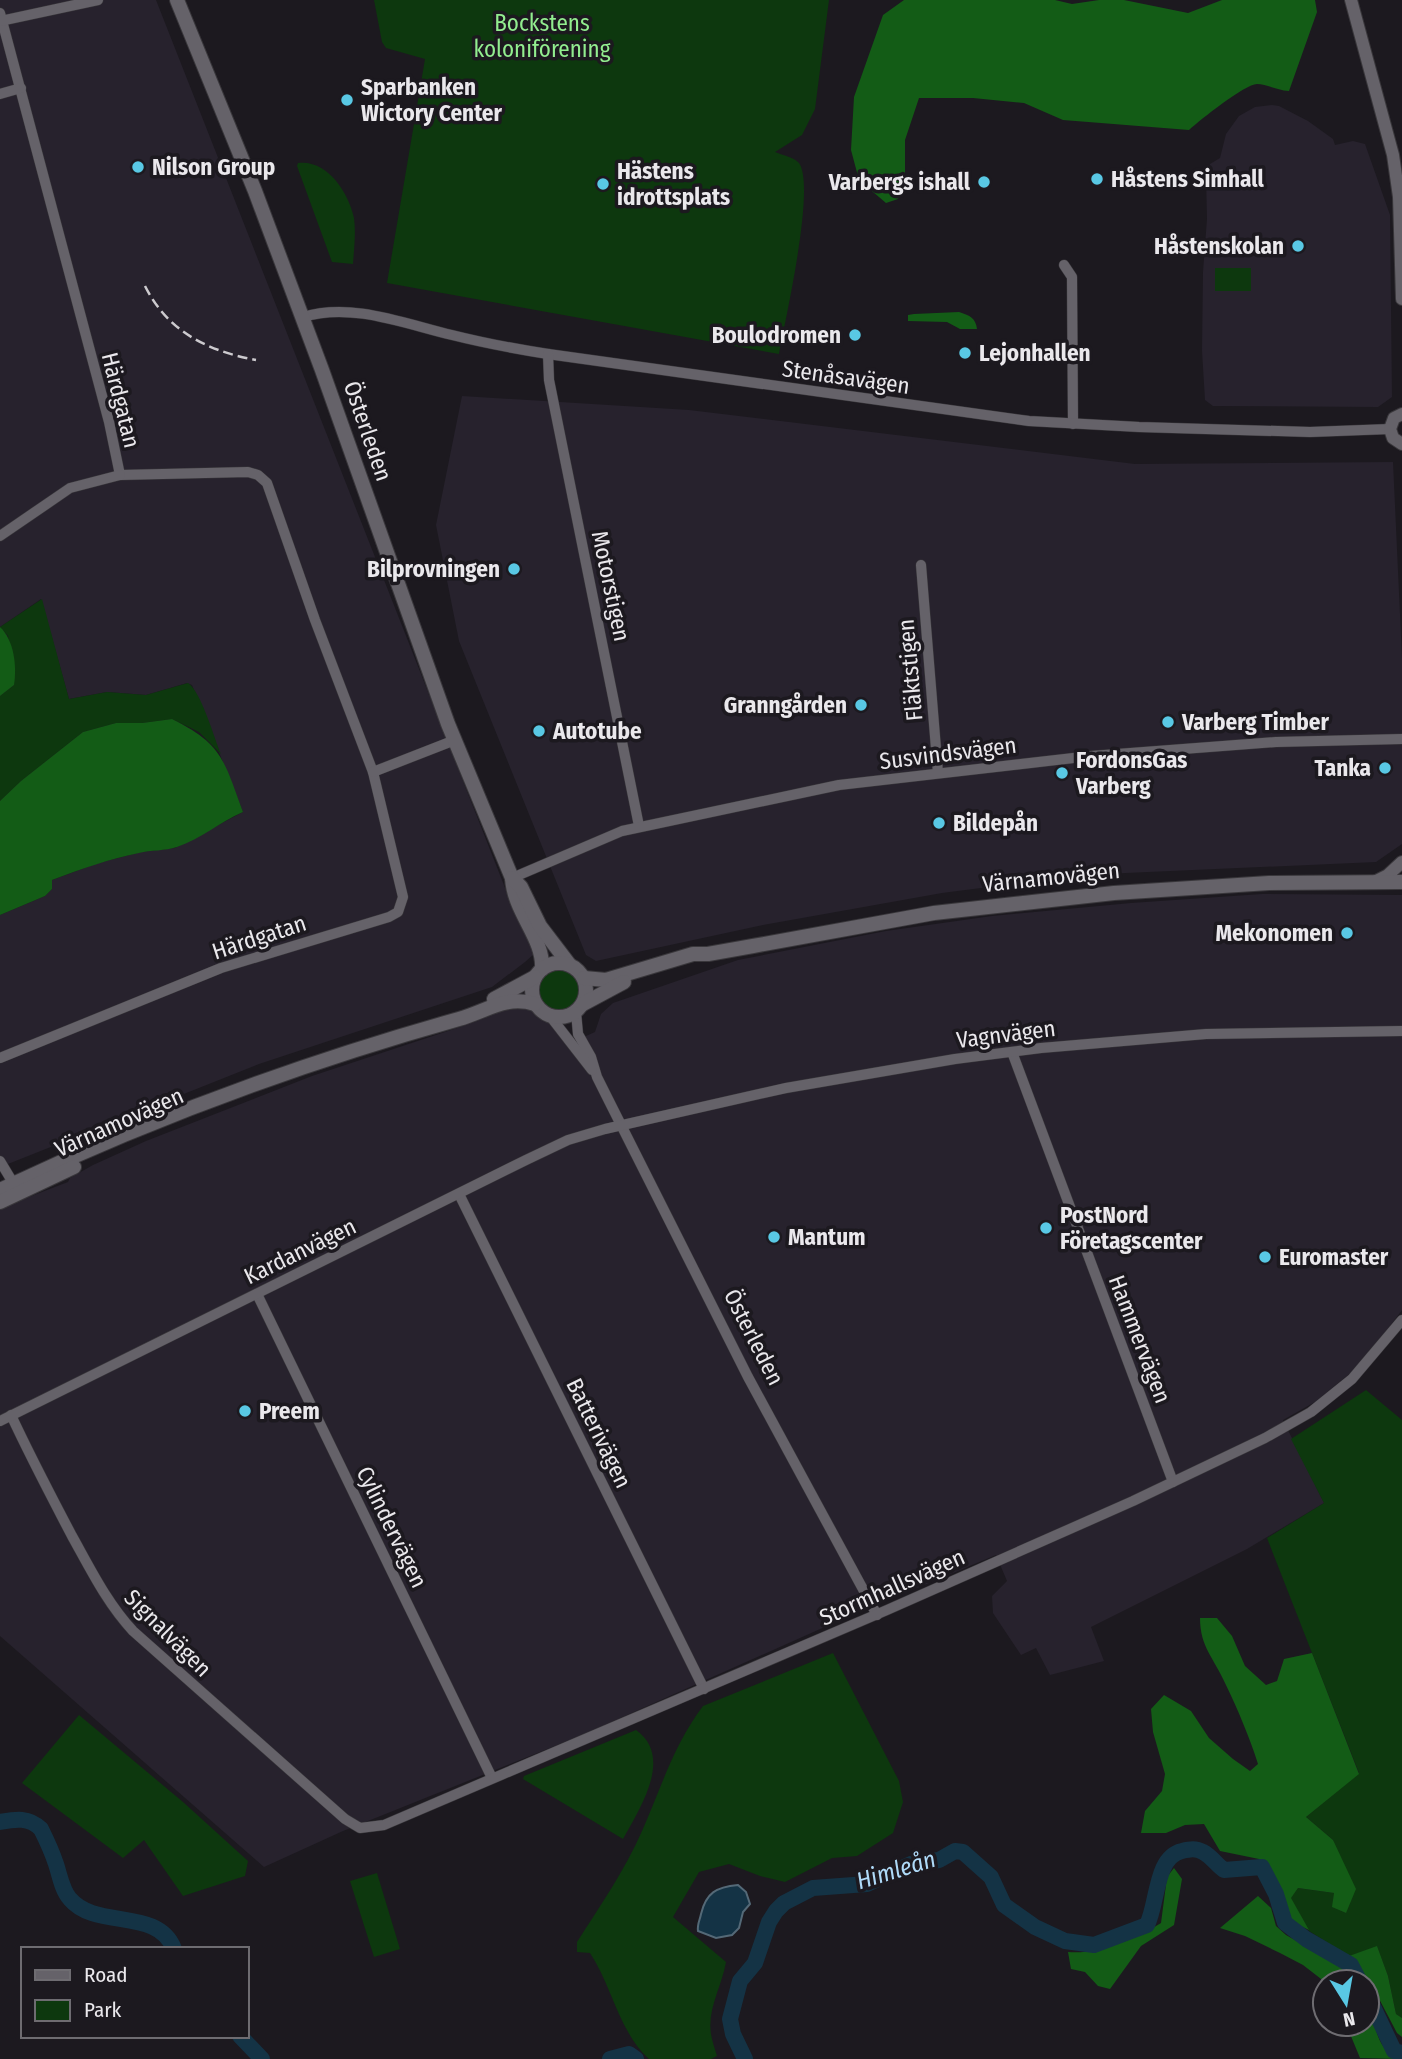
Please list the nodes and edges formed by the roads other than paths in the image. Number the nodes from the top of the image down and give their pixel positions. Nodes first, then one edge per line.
1 (98, 0) edge
2 (177, 0) edge
3 (1351, 0) edge
4 (1, 18) edge
5 (21, 88) junction
6 (0, 94) edge
7 (1400, 197) edge
8 (1064, 265) dead end
9 (1402, 299) edge
10 (303, 317) junction
11 (548, 354) junction
12 (1402, 414) edge
13 (1073, 424) junction
14 (1390, 429) junction
15 (1402, 444) edge
16 (120, 475) junction
17 (0, 536) edge
18 (921, 565) dead end
19 (1402, 739) edge
20 (455, 740) junction
21 (373, 772) junction
22 (938, 773) junction
23 (639, 826) junction
24 (1402, 862) edge
25 (512, 878) junction
26 (1402, 882) edge
27 (1373, 883) junction
28 (708, 954) junction
29 (569, 964) junction
30 (538, 973) junction
31 (584, 978) junction
32 (535, 1004) junction
33 (579, 1008) junction
34 (550, 1016) junction
35 (421, 1029) junction
36 (1402, 1031) edge
37 (1012, 1052) junction
38 (0, 1058) edge
39 (597, 1076) junction
40 (622, 1126) junction
41 (0, 1161) edge
42 (6, 1191) edge
43 (459, 1194) junction
44 (257, 1294) junction
45 (1402, 1320) edge
46 (11, 1415) junction
47 (0, 1421) edge
48 (1173, 1482) junction
49 (877, 1615) junction
50 (704, 1689) junction
51 (492, 1778) junction
52 (360, 1828) joint

1 - 4 street
2 - 10 main road, Österleden
3 - 7 street
4 - 5 street, Härdgatan
5 - 6 street
5 - 16 street, Härdgatan
7 - 9 street
8 - 13 street
10 - 11 street, Stenåsavägen
10 - 20 main road, Österleden
11 - 13 street, Stenåsavägen
11 - 23 street, Motorstigen
12 - 14 street
13 - 14 street, Stenåsavägen
14 - 15 street
16 - 17 street
16 - 21 street, Härdgatan
18 - 22 street, Fläktstigen
19 - 22 street, Susvindsvägen
20 - 21 street
20 - 25 main road, Österleden
21 - 38 street, Härdgatan
22 - 23 street, Susvindsvägen
23 - 25 street, Susvindsvägen
24 - 27 street
25 - 29 main road, Österleden
25 - 30 main road, Österleden
26 - 27 main road, Värnamovägen
27 - 28 main road, Värnamovägen
28 - 31 main road, Värnamovägen
28 - 33 main road, Värnamovägen
29 - 30 main road, Värnamovägen
29 - 31 main road
30 - 32 main road
30 - 35 main road, Värnamovägen
31 - 33 main road
32 - 34 main road
32 - 35 main road, Värnamovägen
33 - 34 main road, Värnamovägen
33 - 39 street, Österleden
34 - 39 street, Österleden
35 - 42 main road, Värnamovägen
36 - 37 street, Vagnvägen
37 - 40 street, Vagnvägen
37 - 48 street, Hammervägen
39 - 40 street, Österleden
40 - 43 street, Kardanvägen
40 - 49 street, Österleden
41 - 42 street
43 - 44 street, Kardanvägen
43 - 50 street, Batterivägen
44 - 46 street, Kardanvägen
44 - 51 street, Cylindervägen
45 - 48 street, Stormhallsvägen
46 - 47 street, Kardanvägen
46 - 52 street, Signalvägen
48 - 49 street, Stormhallsvägen
49 - 50 street, Stormhallsvägen
50 - 51 street, Stormhallsvägen
51 - 52 street, Stormhallsvägen

